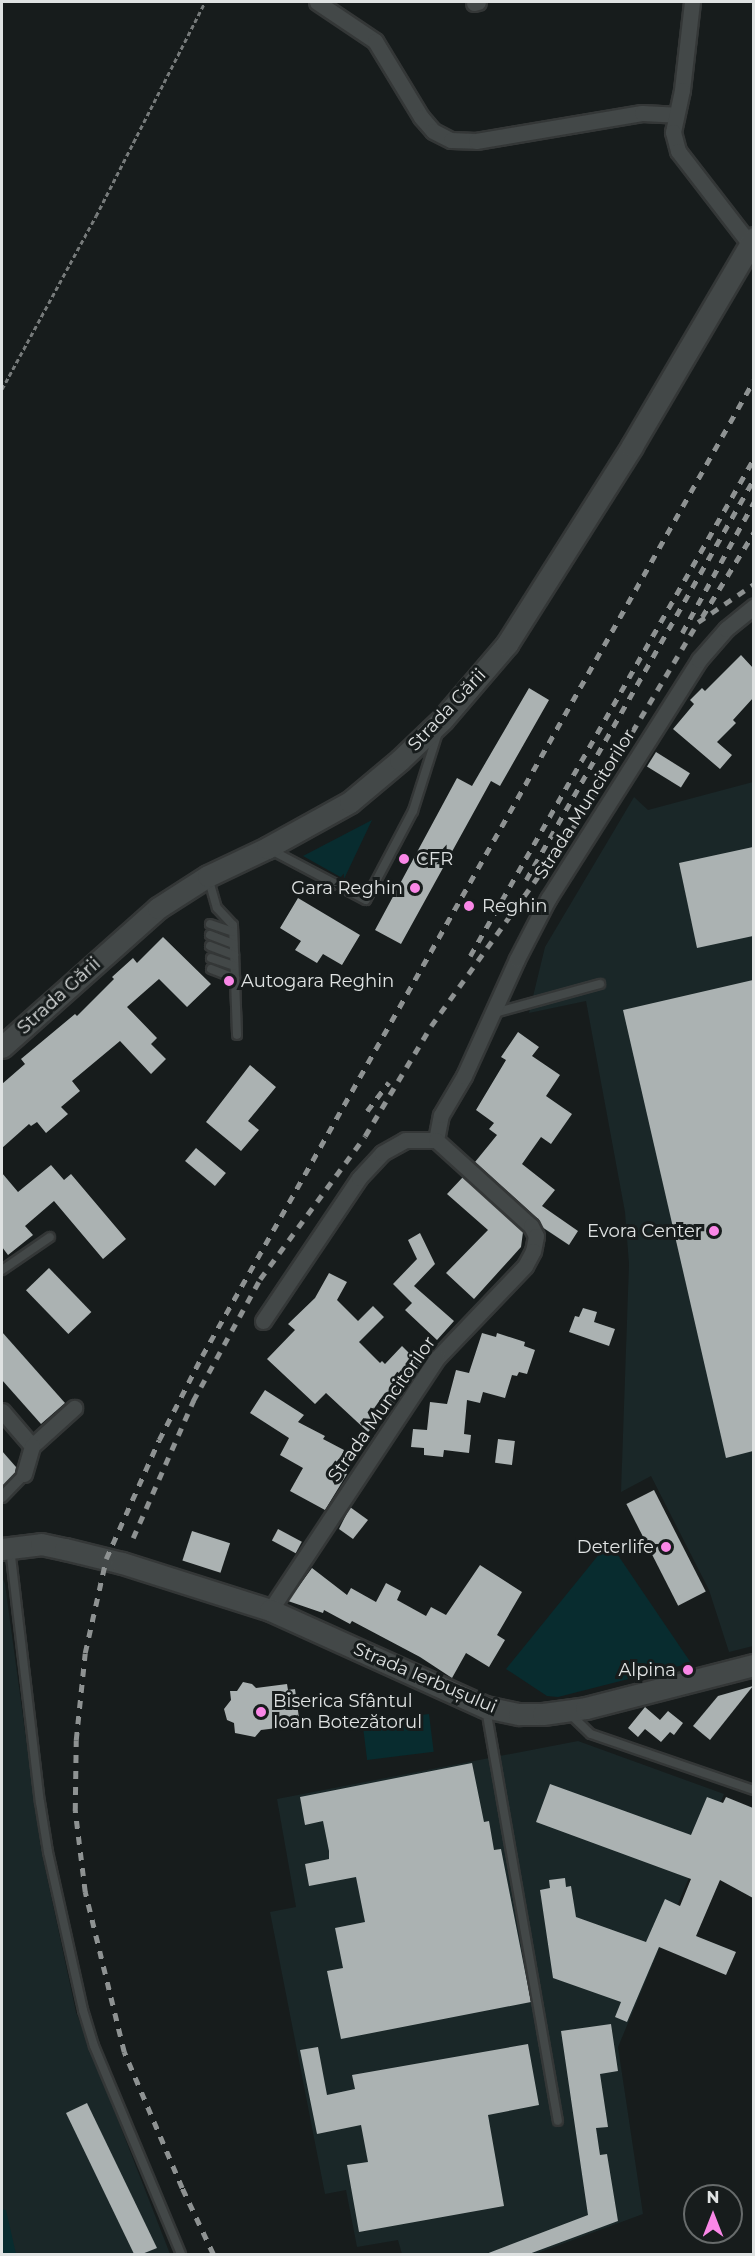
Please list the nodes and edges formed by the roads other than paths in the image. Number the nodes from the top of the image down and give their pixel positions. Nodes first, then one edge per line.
1 (317, 2) edge
2 (692, 2) edge
3 (676, 115) junction
4 (752, 241) edge
5 (753, 606) edge
6 (443, 719) junction
7 (267, 848) junction
8 (208, 876) junction
9 (210, 924) dead end
10 (233, 932) junction
11 (210, 935) dead end
12 (233, 944) junction
13 (210, 946) dead end
14 (234, 955) junction
15 (211, 958) dead end
16 (234, 966) junction
17 (211, 969) dead end
18 (235, 978) junction
19 (600, 984) dead end
20 (494, 1013) junction
21 (237, 1035) dead end
22 (2, 1047) edge
23 (436, 1140) junction
24 (50, 1237) dead end
25 (2, 1270) edge
26 (263, 1321) dead end
27 (74, 1408) dead end
28 (2, 1411) edge
29 (32, 1446) junction
30 (24, 1474) joint
31 (2, 1497) edge
32 (6, 1548) edge
33 (270, 1610) junction
34 (753, 1665) edge
35 (485, 1707) junction
36 (567, 1711) junction
37 (753, 1790) edge
38 (558, 2121) dead end
39 (181, 2254) edge

1 - 3 street
2 - 3 street
3 - 4 street
4 - 6 main road, Strada Gării
5 - 20 street, Strada Muncitorilor
6 - 7 main road, Strada Gării
6 - 7 lane
7 - 8 main road, Strada Gării
8 - 10 lane
8 - 22 main road, Strada Gării
9 - 10 lane
10 - 12 lane
11 - 12 lane
12 - 14 lane
13 - 14 lane
14 - 16 lane
15 - 16 lane
16 - 18 lane
17 - 18 lane
18 - 21 lane
19 - 20 lane
20 - 23 street, Strada Muncitorilor
23 - 26 street
23 - 33 street, Strada Muncitorilor
24 - 25 lane
27 - 29 street
28 - 29 street
29 - 30 street
30 - 31 street
32 - 33 main road, Strada Ierbușului
32 - 39 lane
33 - 35 main road, Strada Ierbușului
34 - 36 main road, Strada Ierbușului
35 - 36 main road, Strada Ierbușului
35 - 38 lane
36 - 37 lane

